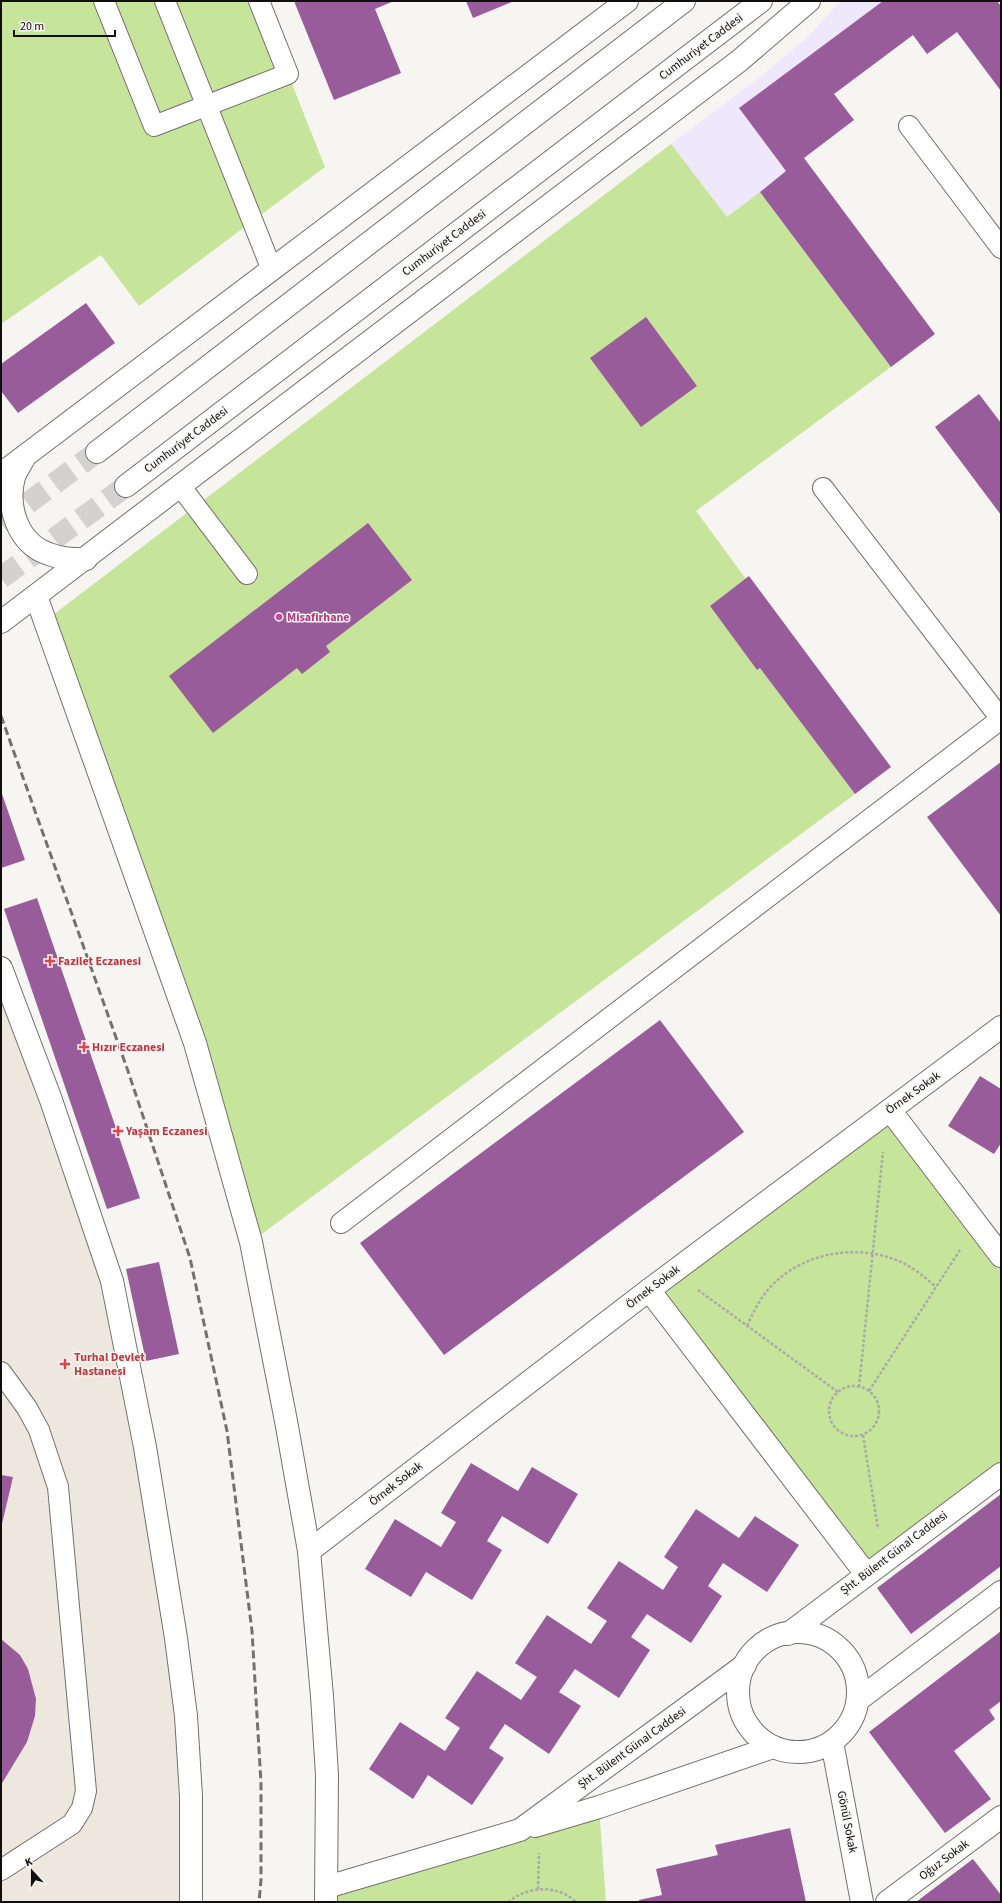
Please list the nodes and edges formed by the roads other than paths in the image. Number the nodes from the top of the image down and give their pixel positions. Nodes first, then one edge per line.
1 (104, 1) edge
2 (165, 1) edge
3 (259, 1) edge
4 (627, 1) edge
5 (684, 1) edge
6 (762, 1) edge
7 (808, 1) edge
8 (206, 106) junction
9 (909, 126) dead end
10 (1001, 248) edge
11 (272, 270) junction
12 (97, 452) tunnel mouth
13 (24, 457) junction
14 (1, 474) edge
15 (126, 486) tunnel mouth
16 (181, 487) junction
17 (823, 488) dead end
18 (86, 559) junction
19 (247, 574) dead end
20 (36, 596) junction
21 (1, 622) edge
22 (1001, 719) edge
23 (1, 968) edge
24 (1001, 1027) edge
25 (889, 1111) junction
26 (341, 1223) dead end
27 (999, 1248) edge
28 (649, 1290) junction
29 (1, 1372) edge
30 (1001, 1474) edge
31 (309, 1551) junction
32 (875, 1568) junction
33 (1001, 1592) edge
34 (788, 1634) junction
35 (745, 1665) junction
36 (858, 1700) junction
37 (832, 1742) junction
38 (773, 1747) junction
39 (1001, 1817) edge
40 (520, 1830) junction
41 (1, 1870) edge
42 (327, 1895) edge
43 (191, 1902) edge
44 (862, 1902) edge
45 (887, 1902) edge

1 - 8 lane
2 - 8 lane
3 - 8 lane
4 - 11 main road
5 - 12 main road
6 - 15 main road, Cumhuriyet Caddesi
7 - 16 main road
8 - 11 lane
9 - 10 lane
11 - 13 main road
13 - 14 main road
13 - 18 main road
16 - 18 main road
16 - 19 lane
17 - 22 lane
18 - 20 main road
20 - 21 main road
20 - 31 main road
22 - 26 lane
23 - 43 main road
24 - 25 main road, Örnek Sokak
25 - 27 main road
25 - 28 main road, Örnek Sokak
28 - 31 main road, Örnek Sokak
28 - 32 main road
29 - 41 lane
30 - 32 main road, Şht. Bülent Günal Caddesi
31 - 42 main road
32 - 34 main road, Şht. Bülent Günal Caddesi
33 - 36 main road
34 - 35 main road
34 - 36 main road
35 - 38 main road
35 - 40 main road, Şht. Bülent Günal Caddesi
36 - 37 main road
37 - 38 main road
37 - 44 main road, Gönül Sokak
38 - 40 main road, Şht. Bülent Günal Caddesi
39 - 45 main road, Oğuz Sokak
40 - 42 main road, Şht. Bülent Günal Caddesi

